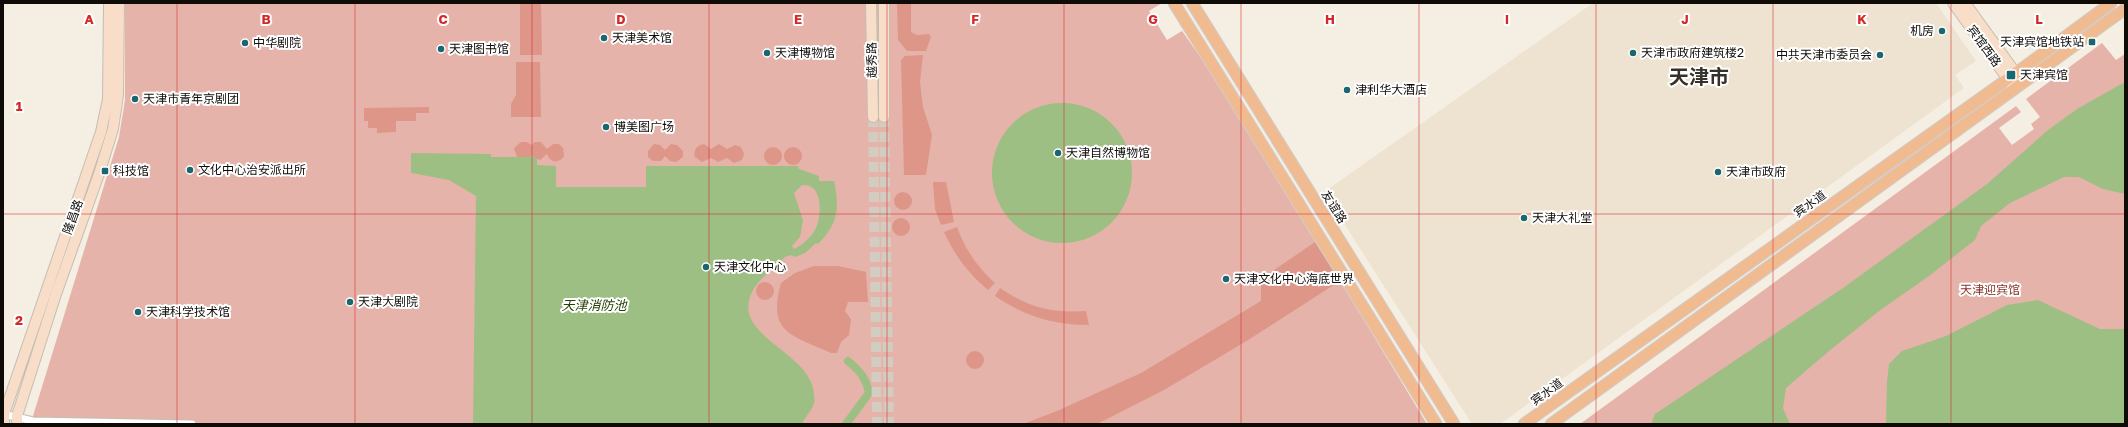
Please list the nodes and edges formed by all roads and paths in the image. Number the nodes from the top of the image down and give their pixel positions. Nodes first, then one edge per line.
1 (109, 3) edge
2 (119, 3) edge
3 (871, 3) edge
4 (884, 3) edge
5 (1174, 3) edge
6 (1192, 3) edge
7 (1953, 3) edge
8 (1965, 3) edge
9 (2111, 3) edge
10 (2125, 9) edge
11 (2012, 76) junction
12 (2019, 86) junction
13 (884, 117) tunnel mouth
14 (873, 118) tunnel mouth
15 (4, 417) edge
16 (17, 420) edge
17 (192, 424) edge
18 (1436, 424) edge
19 (1454, 424) edge
20 (1524, 424) edge
21 (1551, 424) edge

1 - 15 main road, 隆昌路
2 - 16 main road, 隆昌路
3 - 14 main road, 越秀路
4 - 13 main road, 越秀路
5 - 18 main road
6 - 19 main road, 友谊路
7 - 11 main road, 宾馆西路
8 - 11 main road, 宾馆西路
9 - 11 main road, 宾水道
10 - 12 main road
11 - 12 main road, 宾馆西路
11 - 20 main road, 宾水道
12 - 21 main road
15 - 16 street
16 - 17 street

